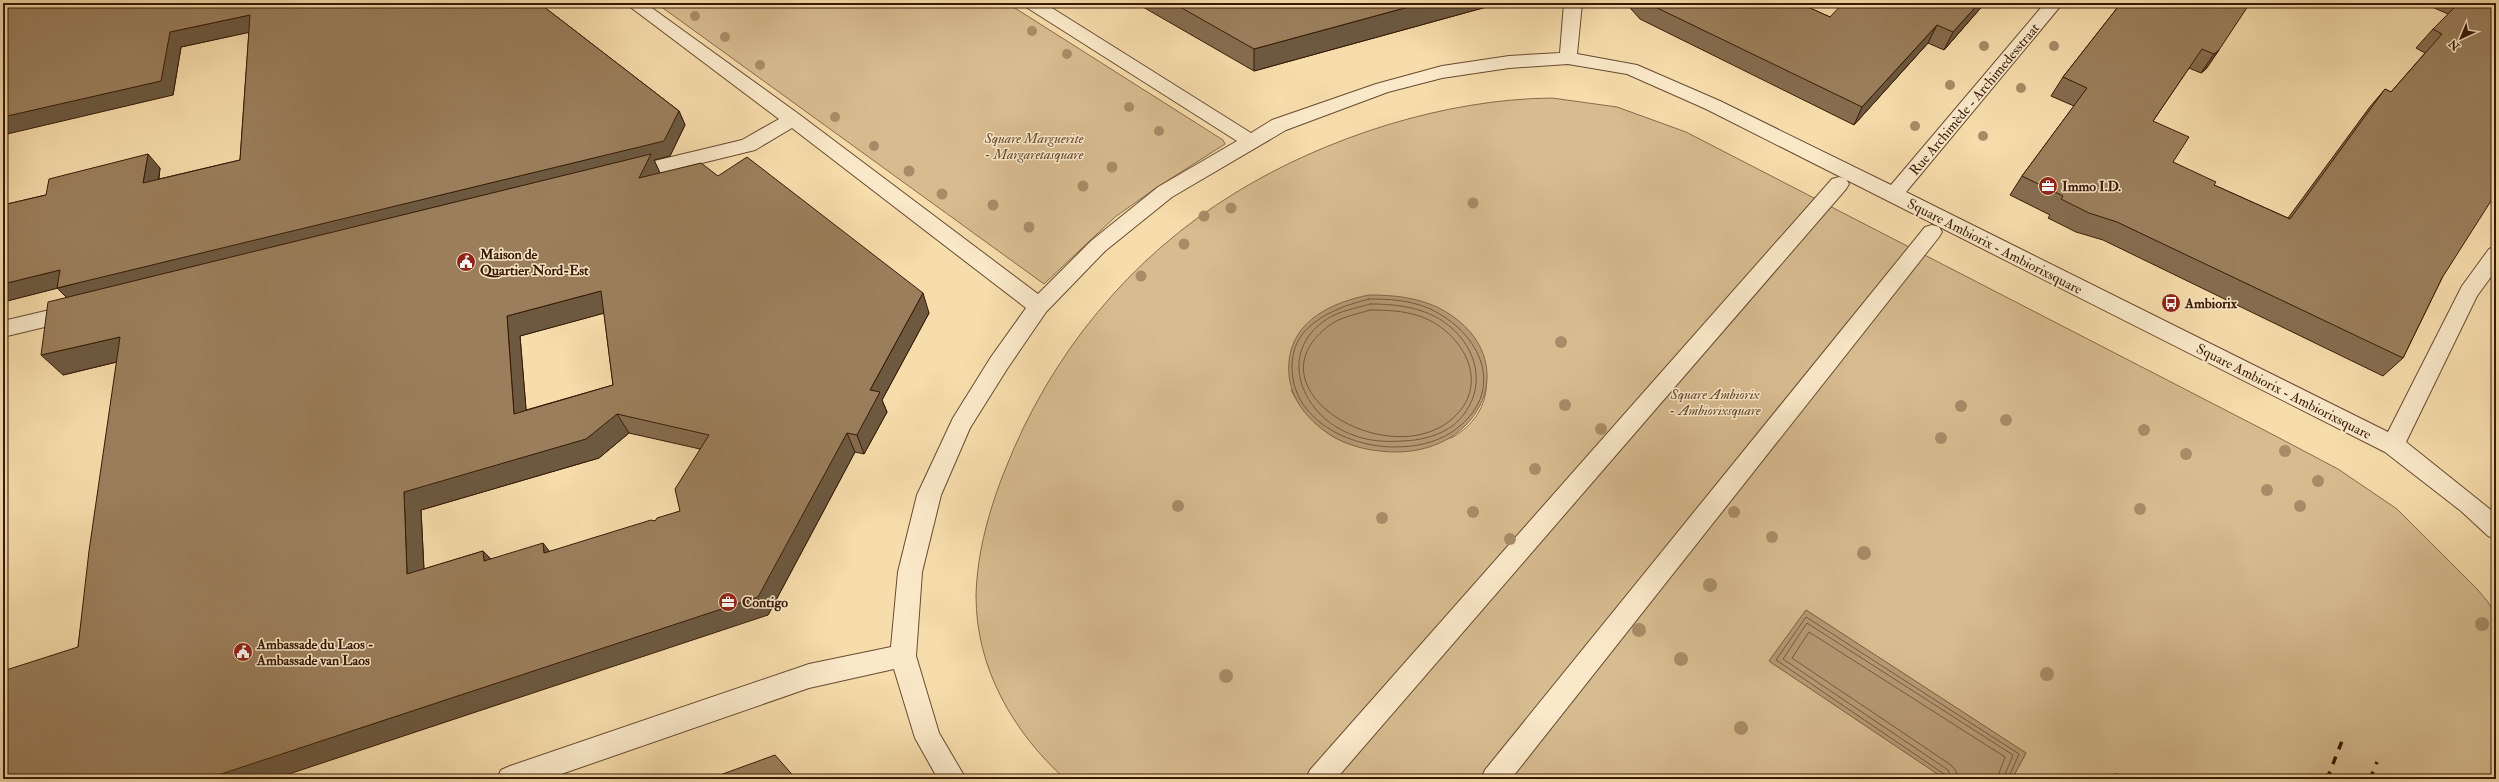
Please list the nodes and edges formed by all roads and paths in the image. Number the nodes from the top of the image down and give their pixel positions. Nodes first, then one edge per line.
1 (634, 3) edge
2 (1032, 3) edge
3 (1573, 3) edge
4 (2054, 3) edge
5 (1568, 58) junction
6 (793, 119) junction
7 (1249, 140) junction
8 (608, 179) edge
9 (1839, 184) dead end
10 (1893, 195) junction
11 (1932, 232) dead end
12 (2496, 254) edge
13 (96, 306) edge
14 (1039, 306) junction
15 (3, 329) edge
16 (2393, 445) junction
17 (2496, 529) edge
18 (903, 656) junction
19 (510, 779) edge
20 (953, 779) edge
21 (1320, 779) edge
22 (1494, 779) edge

1 - 6 street
2 - 7 street
3 - 5 street
4 - 10 street, Rue Archimède - Archimedesstraat
5 - 7 street, Square Ambiorix - Ambiorixsquare
5 - 10 street, Square Ambiorix - Ambiorixsquare
6 - 8 street
6 - 14 street
7 - 14 street, Square Ambiorix - Ambiorixsquare
9 - 21 street
10 - 16 street, Square Ambiorix - Ambiorixsquare
11 - 22 street
12 - 16 street
13 - 15 street
14 - 18 street, Square Ambiorix - Ambiorixsquare
16 - 17 street, Square Ambiorix - Ambiorixsquare
18 - 19 street
18 - 20 street, Square Ambiorix - Ambiorixsquare

